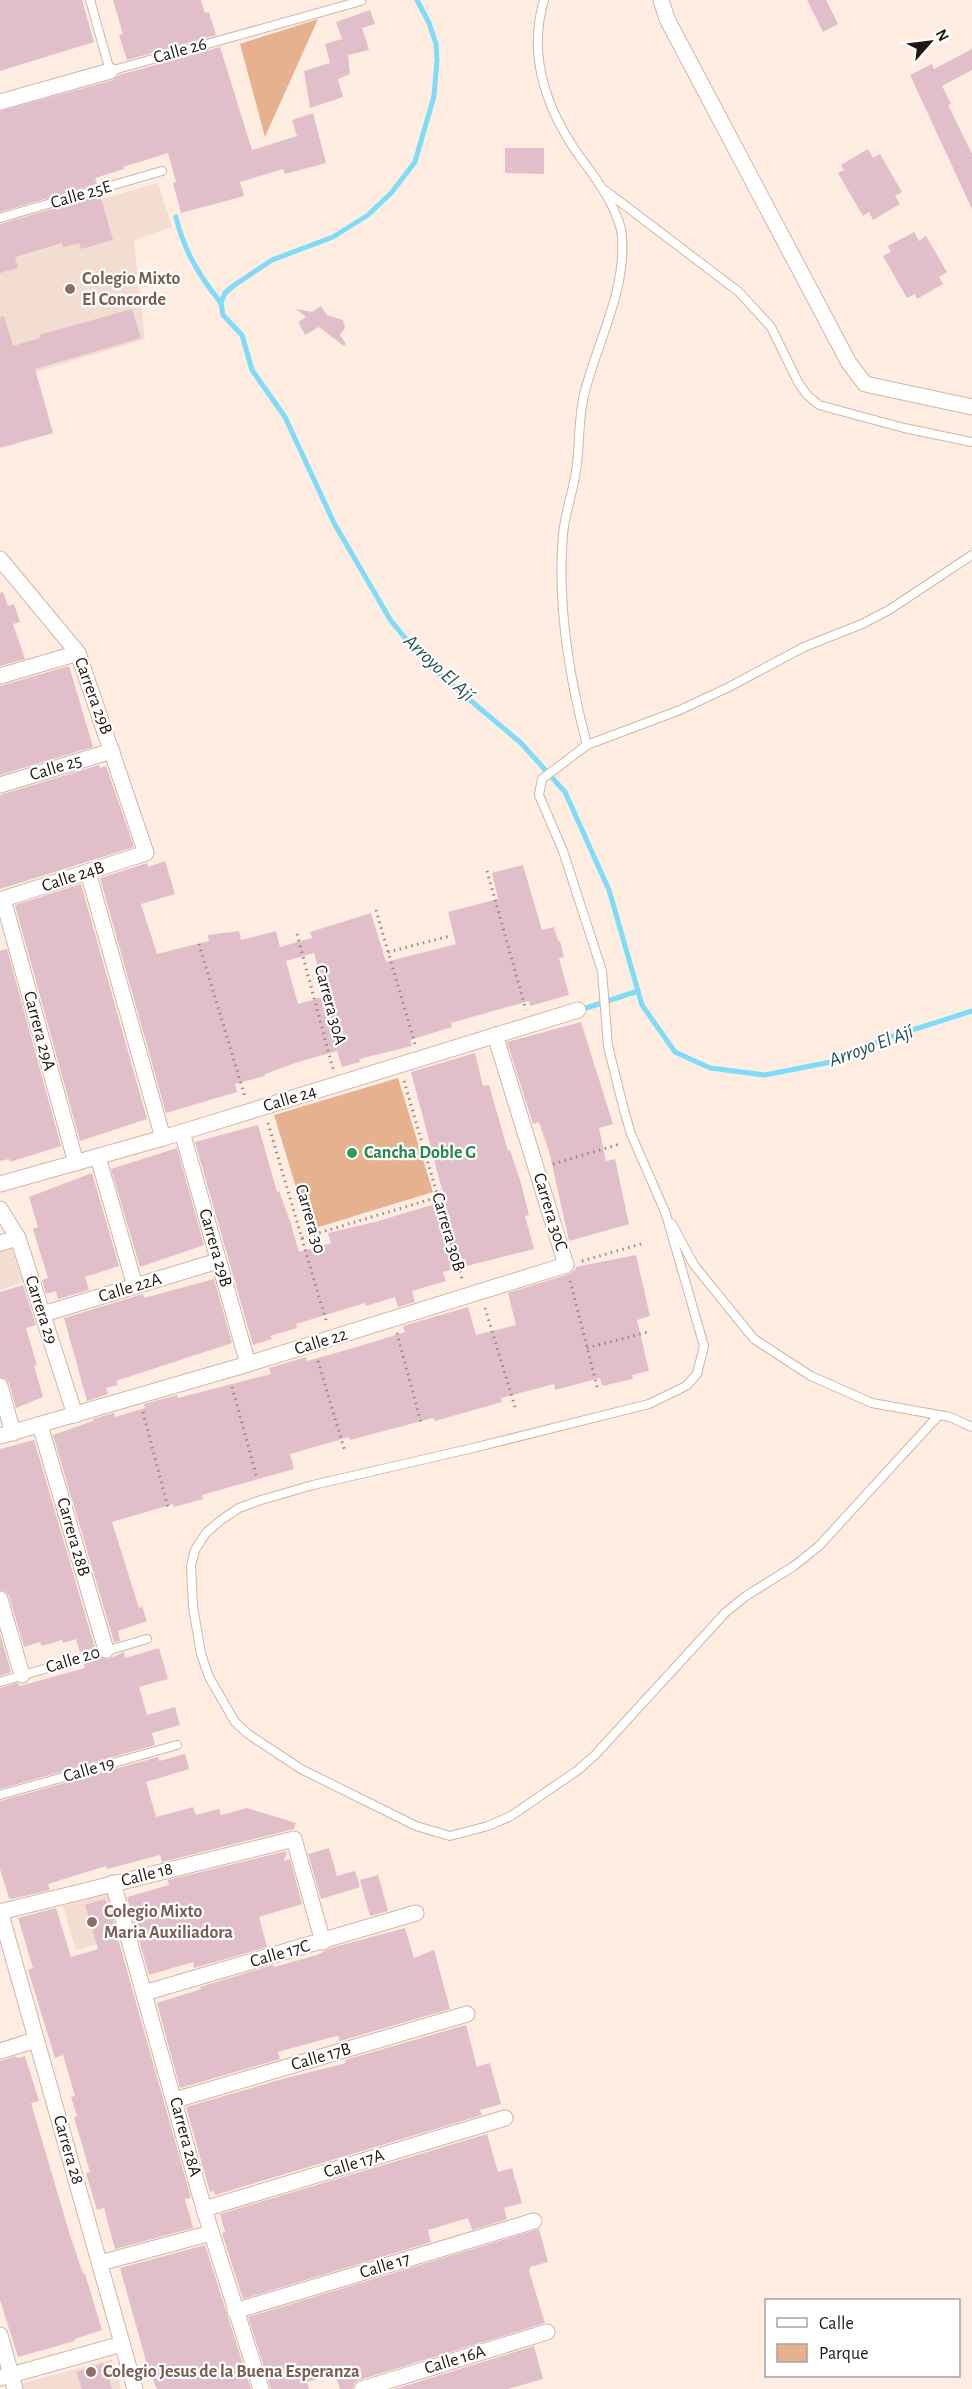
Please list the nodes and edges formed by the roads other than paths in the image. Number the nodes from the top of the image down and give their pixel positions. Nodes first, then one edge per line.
1 (90, 0) edge
2 (544, 0) edge
3 (661, 0) edge
4 (361, 1) edge
5 (110, 71) junction
6 (0, 102) edge
7 (162, 171) dead end
8 (604, 190) junction
9 (0, 218) edge
10 (972, 407) edge
11 (972, 442) edge
12 (972, 555) edge
13 (0, 560) edge
14 (78, 653) junction
15 (0, 676) edge
16 (587, 745) junction
17 (112, 751) junction
18 (0, 785) edge
19 (146, 853) joint
20 (88, 872) junction
21 (1, 900) edge
22 (578, 1010) dead end
23 (495, 1035) junction
24 (182, 1132) junction
25 (163, 1138) junction
26 (98, 1157) junction
27 (76, 1163) junction
28 (0, 1184) edge
29 (0, 1209) edge
30 (665, 1211) junction
31 (18, 1238) junction
32 (0, 1243) edge
33 (218, 1262) junction
34 (566, 1265) joint
35 (135, 1286) junction
36 (42, 1314) junction
37 (248, 1364) junction
38 (0, 1386) edge
39 (75, 1415) junction
40 (939, 1415) junction
41 (40, 1425) junction
42 (972, 1427) edge
43 (6, 1435) edge
44 (0, 1599) edge
45 (147, 1639) dead end
46 (106, 1650) junction
47 (22, 1675) junction
48 (0, 1682) edge
49 (177, 1745) dead end
50 (0, 1795) edge
51 (113, 1883) junction
52 (0, 1912) edge
53 (416, 1913) dead end
54 (323, 1942) junction
55 (144, 1993) junction
56 (467, 2014) dead end
57 (36, 2040) junction
58 (0, 2051) edge
59 (175, 2100) junction
60 (505, 2118) dead end
61 (204, 2209) junction
62 (534, 2221) dead end
63 (211, 2233) junction
64 (100, 2263) junction
65 (236, 2311) junction
66 (547, 2332) dead end
67 (0, 2335) edge
68 (122, 2344) junction
69 (9, 2381) edge
70 (135, 2389) edge
71 (261, 2389) edge
72 (362, 2389) edge

1 - 5 lane
2 - 8 lane
3 - 10 street
4 - 5 lane, Calle 26
5 - 6 street, Calle 26
7 - 9 lane, Calle 25E
8 - 11 lane
8 - 16 lane
12 - 16 lane
13 - 14 street, Carrera 29B
14 - 15 street
14 - 17 street, Carrera 29B
16 - 30 lane
17 - 18 street, Calle 25
17 - 19 street, Carrera 29B
19 - 20 street, Calle 24B
20 - 21 street, Calle 24B
20 - 25 street
21 - 27 street, Carrera 29A
22 - 23 street, Calle 24
23 - 24 street, Calle 24
23 - 34 street, Carrera 30C
24 - 25 street, Calle 24
24 - 33 street, Carrera 29B
25 - 26 street, Calle 24
26 - 27 street, Calle 24
26 - 35 street
27 - 28 street, Calle 24
29 - 31 street, Carrera 29
30 - 40 lane
30 - 40 lane
31 - 32 street
31 - 36 street, Carrera 29
33 - 35 street, Calle 22A
33 - 37 street, Carrera 29B
34 - 37 street, Calle 22
35 - 36 street, Calle 22A
36 - 39 street, Carrera 29
37 - 39 street, Calle 22
38 - 43 street
39 - 41 street, Calle 22
40 - 42 lane
41 - 43 street, Calle 22
41 - 46 street, Carrera 28B
44 - 47 street
45 - 46 lane, Calle 20
46 - 47 lane, Calle 20
47 - 48 lane, Calle 20
49 - 50 lane, Calle 19
51 - 52 street, Calle 18
51 - 54 street, Calle 18
51 - 55 street, Carrera 28A
52 - 57 street, Carrera 28
53 - 54 street, Calle 17C
54 - 55 street, Calle 17C
55 - 59 street, Carrera 28A
56 - 59 street, Calle 17B
57 - 58 street
57 - 64 street, Carrera 28
59 - 61 street, Carrera 28A
60 - 61 street, Calle 17A
61 - 63 street, Carrera 28A
62 - 65 street, Calle 17
63 - 64 street
63 - 65 street, Carrera 28A
64 - 68 street, Carrera 28
65 - 71 street, Carrera 28A
66 - 72 street, Calle 16A
67 - 69 street
68 - 69 street
68 - 70 street, Carrera 28

